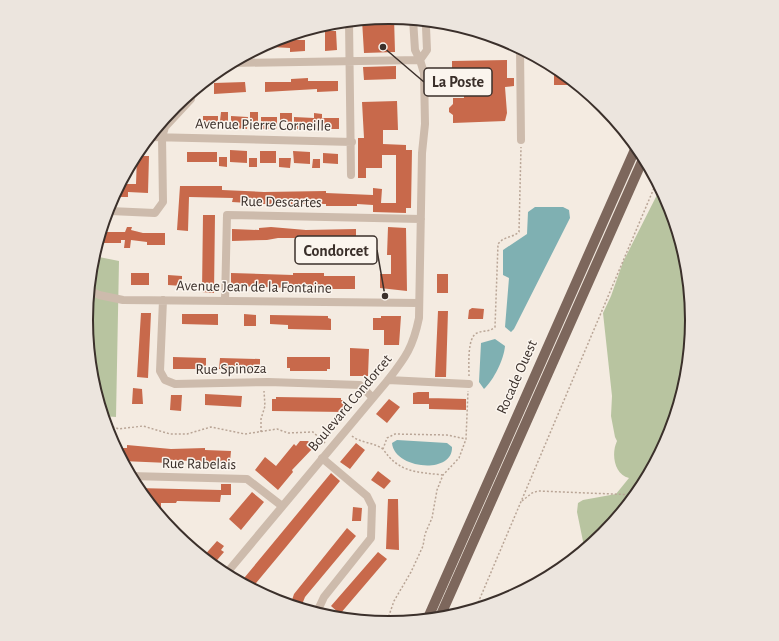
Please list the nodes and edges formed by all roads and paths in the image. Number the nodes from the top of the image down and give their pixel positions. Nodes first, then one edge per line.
1 (413, 25) edge
2 (349, 27) edge
3 (426, 27) edge
4 (520, 55) edge
5 (420, 60) junction
6 (350, 61) junction
7 (243, 63) edge
8 (165, 127) edge
9 (157, 137) edge
10 (162, 137) junction
11 (521, 140) dead end
12 (352, 142) junction
13 (633, 152) edge
14 (641, 164) edge
15 (352, 175) dead end
16 (654, 188) edge
17 (114, 211) edge
18 (421, 219) junction
19 (95, 293) edge
20 (163, 300) junction
21 (226, 301) junction
22 (420, 303) junction
23 (388, 380) junction
24 (268, 382) junction
25 (469, 384) dead end
26 (373, 398) junction
27 (113, 427) edge
28 (345, 431) junction
29 (261, 432) junction
30 (466, 439) dead end
31 (330, 449) junction
32 (383, 449) junction
33 (322, 458) junction
34 (443, 475) dead end
35 (137, 476) edge
36 (629, 495) edge
37 (520, 503) junction
38 (282, 506) junction
39 (229, 570) edge
40 (478, 603) edge
41 (319, 608) edge
42 (442, 612) edge
43 (430, 614) edge

1 - 5 street, Boulevard Condorcet
2 - 6 street
3 - 5 street
4 - 11 street
5 - 6 street
5 - 18 street, Boulevard Condorcet
6 - 7 street
6 - 12 street
8 - 10 street
9 - 10 street, Avenue Pierre Corneille
10 - 12 street, Avenue Pierre Corneille
10 - 17 street
12 - 15 street
13 - 43 main road, Rocade Ouest
14 - 42 main road, Rocade Ouest
16 - 37 path
18 - 21 street, Rue Descartes
18 - 22 street, Boulevard Condorcet
19 - 20 street, Avenue Jean de la Fontaine
20 - 21 street, Avenue Jean de la Fontaine
20 - 24 street, Rue Spinoza
21 - 22 street, Avenue Jean de la Fontaine
22 - 23 street, Boulevard Condorcet
23 - 25 street
23 - 26 street, Boulevard Condorcet
24 - 26 street, Rue Spinoza
24 - 29 path
26 - 28 street, Boulevard Condorcet
27 - 29 path
28 - 31 street, Boulevard Condorcet
28 - 32 path
29 - 31 path
30 - 32 path
31 - 33 street, Boulevard Condorcet
32 - 34 path
33 - 38 street, Boulevard Condorcet
33 - 41 street
35 - 38 street, Rue Rabelais
36 - 37 path
37 - 40 path
38 - 39 street, Boulevard Condorcet

